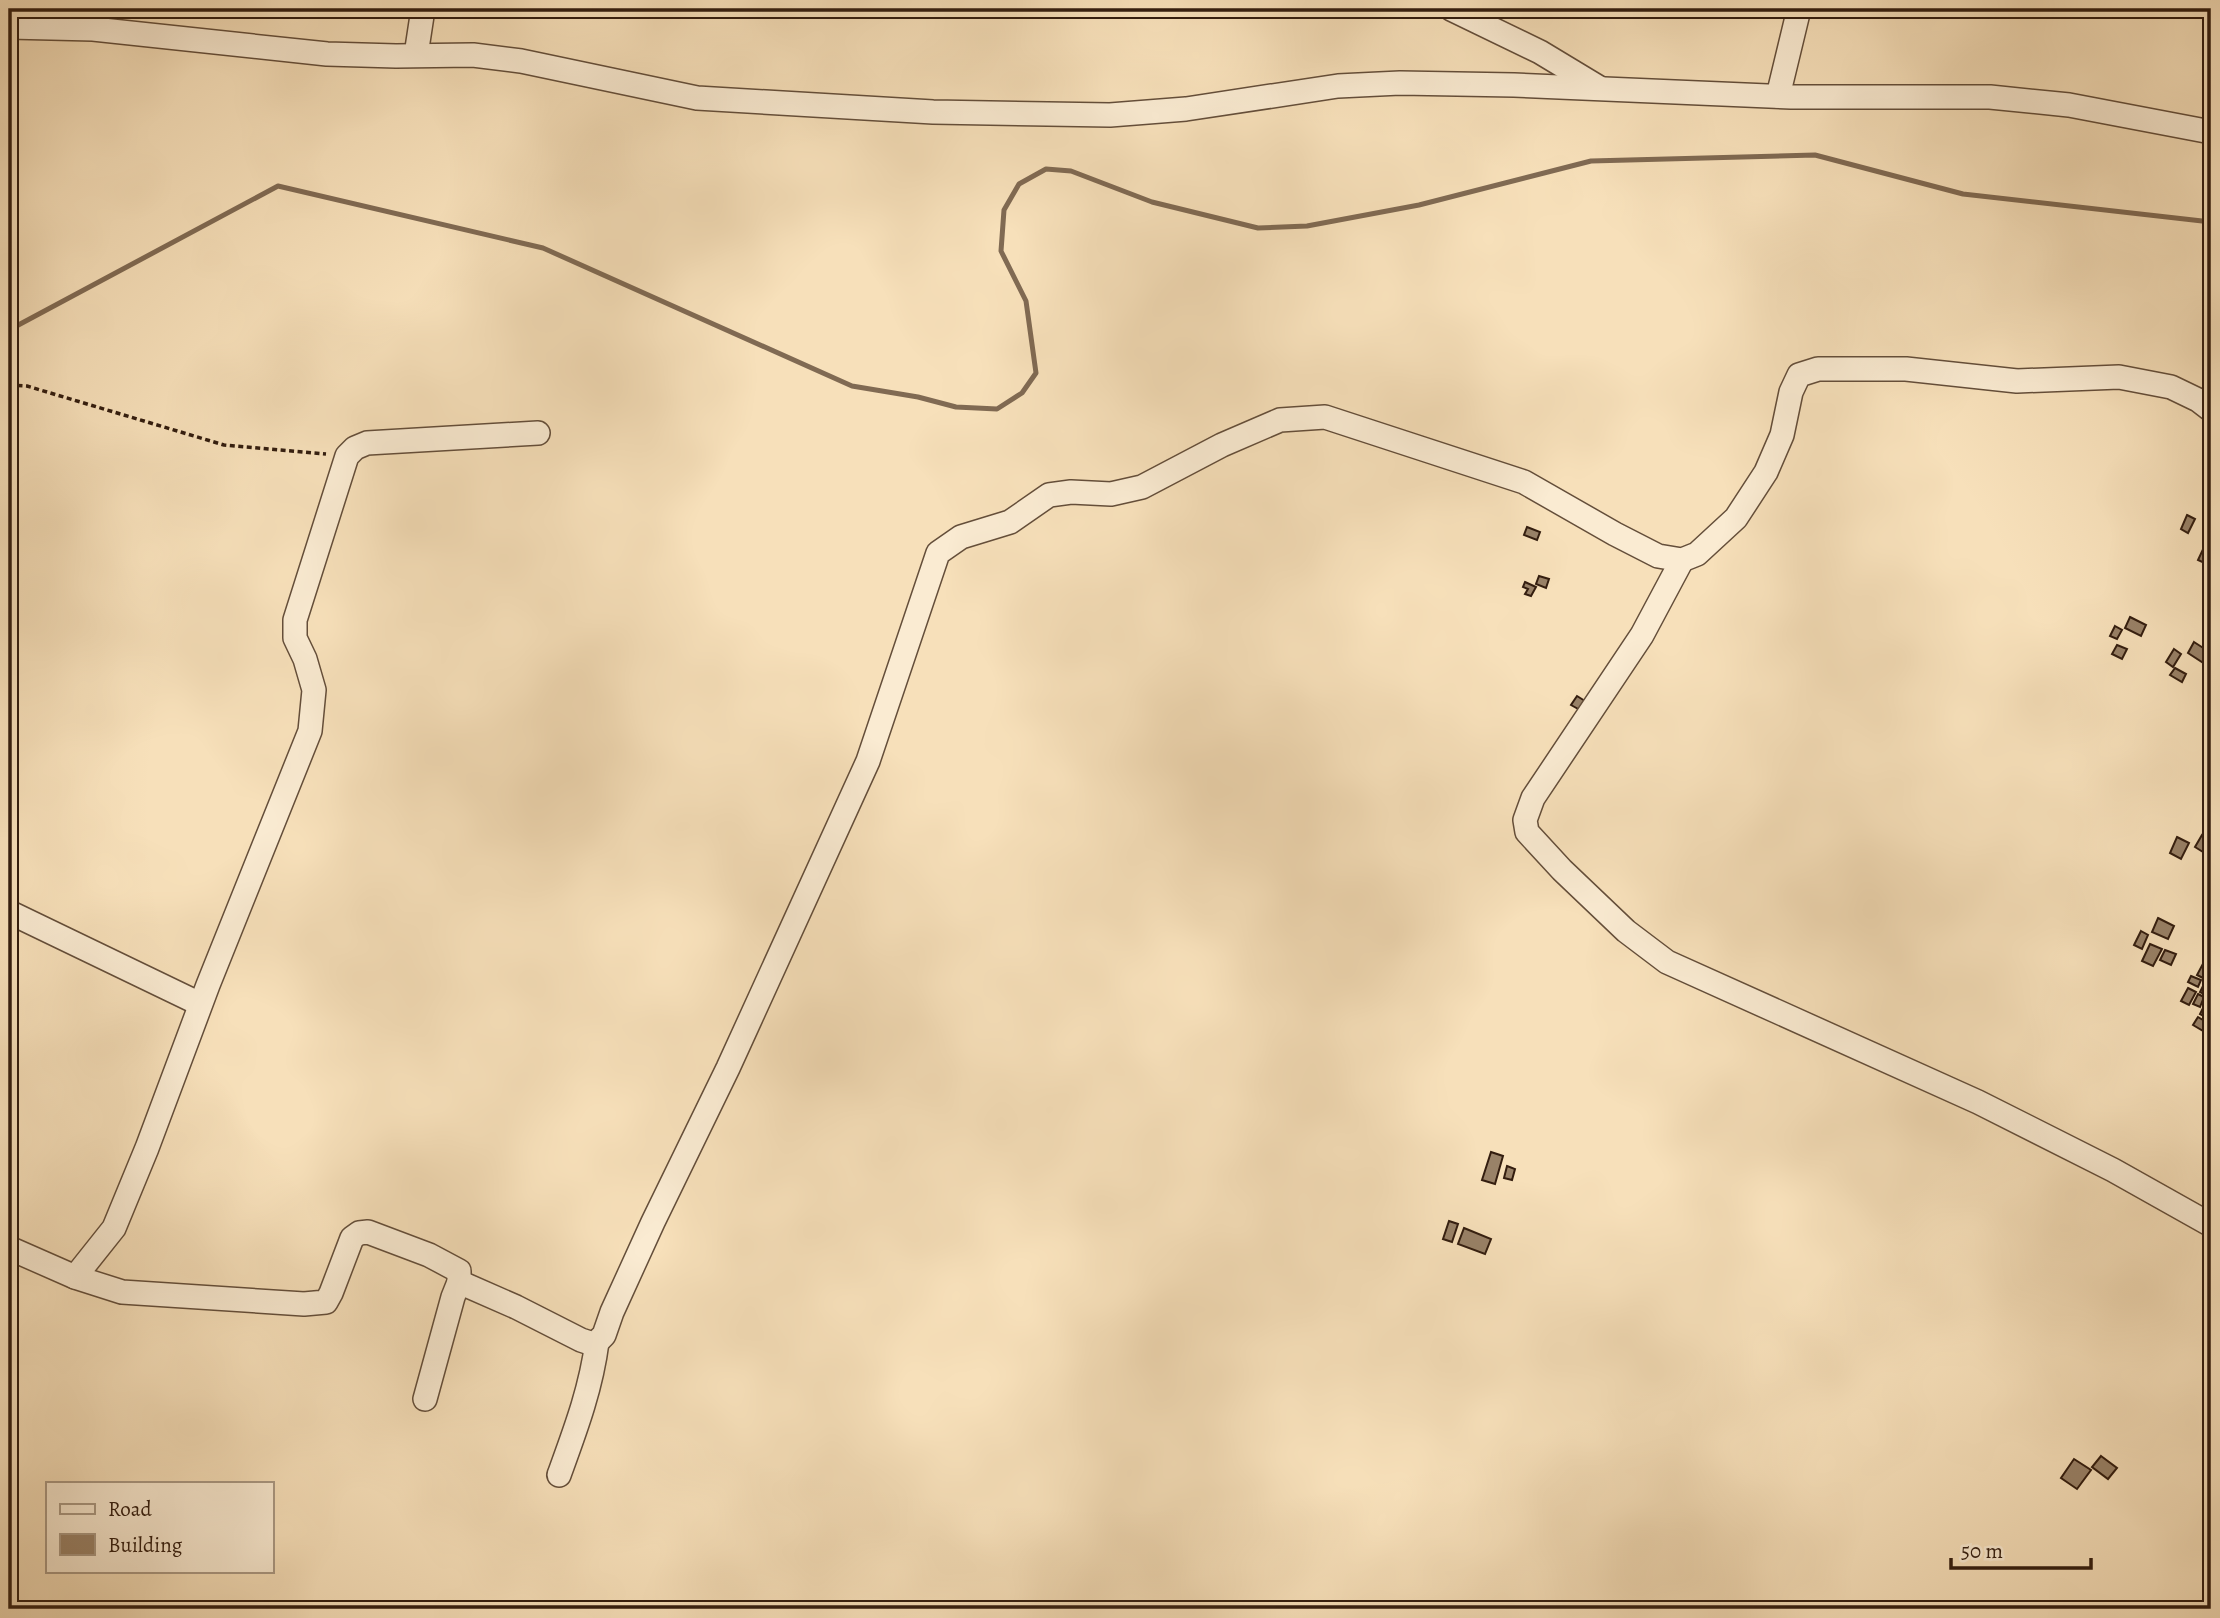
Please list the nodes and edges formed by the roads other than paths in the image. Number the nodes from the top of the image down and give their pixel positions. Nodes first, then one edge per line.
1 (423, 9) edge
2 (1451, 9) edge
3 (1798, 9) edge
4 (9, 27) edge
5 (416, 55) junction
6 (1601, 89) junction
7 (1779, 96) junction
8 (2211, 132) edge
9 (2211, 410) edge
10 (538, 433) dead end
11 (1682, 560) junction
12 (9, 912) edge
13 (200, 1004) junction
14 (2211, 1225) edge
15 (9, 1248) edge
16 (75, 1278) junction
17 (459, 1282) junction
18 (597, 1342) junction
19 (425, 1399) dead end
20 (559, 1475) dead end

1 - 5 street
2 - 6 street
3 - 7 street
4 - 5 street
5 - 6 street
6 - 7 street
7 - 8 street
9 - 11 street
10 - 13 street
11 - 14 street
11 - 18 street
12 - 13 street
13 - 16 street
15 - 16 street
16 - 17 street
17 - 18 street
17 - 19 street
18 - 20 street

